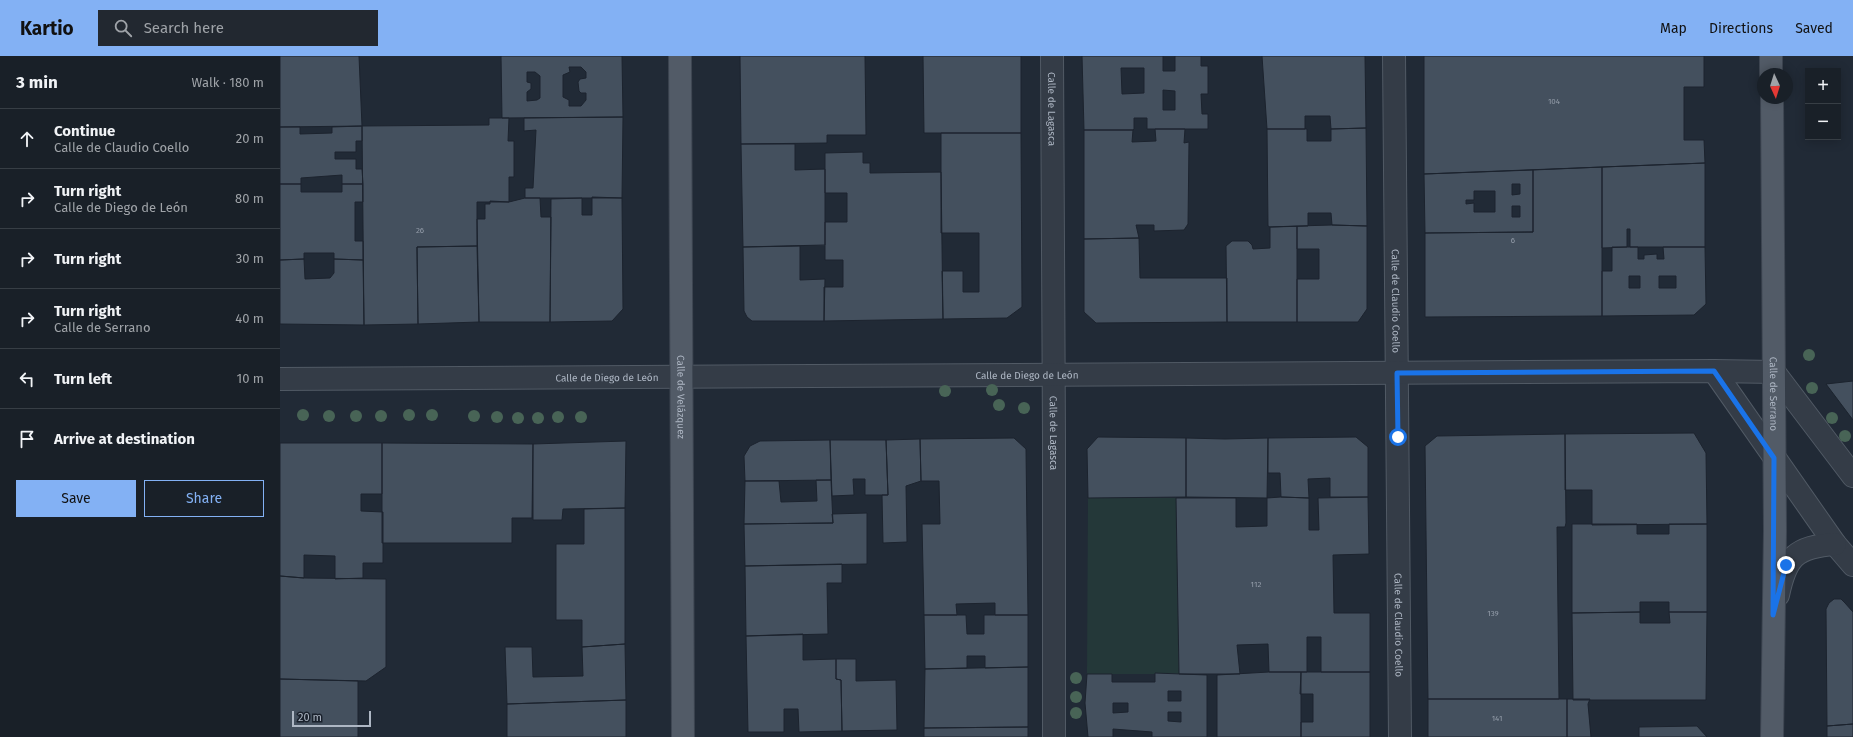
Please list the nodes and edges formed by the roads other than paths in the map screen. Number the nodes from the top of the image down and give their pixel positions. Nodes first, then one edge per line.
1 (680, 56) edge
2 (1052, 56) edge
3 (1394, 56) edge
4 (1771, 56) edge
5 (1772, 68) edge
6 (1772, 104) edge
7 (1714, 371) junction
8 (1774, 372) junction
9 (1397, 373) junction
10 (1054, 375) junction
11 (681, 377) junction
12 (280, 379) edge
13 (1774, 458) junction
14 (1853, 476) edge
15 (1835, 544) junction
16 (1853, 565) edge
17 (1773, 615) junction
18 (683, 737) edge
19 (1054, 737) edge
20 (1400, 737) edge
21 (1772, 737) edge

1 - 11 main road, Calle de Velázquez
2 - 10 street, Calle de Lagasca
3 - 9 street, Calle de Claudio Coello
4 - 5 main road
6 - 8 main road, Calle de Serrano
7 - 8 street, Calle de Diego de León
7 - 9 street, Calle de Diego de León
7 - 13 street
8 - 13 main road, Calle de Serrano
8 - 14 street
9 - 10 street, Calle de Diego de León
9 - 20 street, Calle de Claudio Coello
10 - 11 street, Calle de Diego de León
10 - 19 street, Calle de Lagasca
11 - 12 street, Calle de Diego de León
11 - 18 main road, Calle de Velázquez
13 - 15 street
13 - 17 main road, Calle de Serrano
15 - 16 street
15 - 17 street
17 - 21 main road, Calle de Serrano

